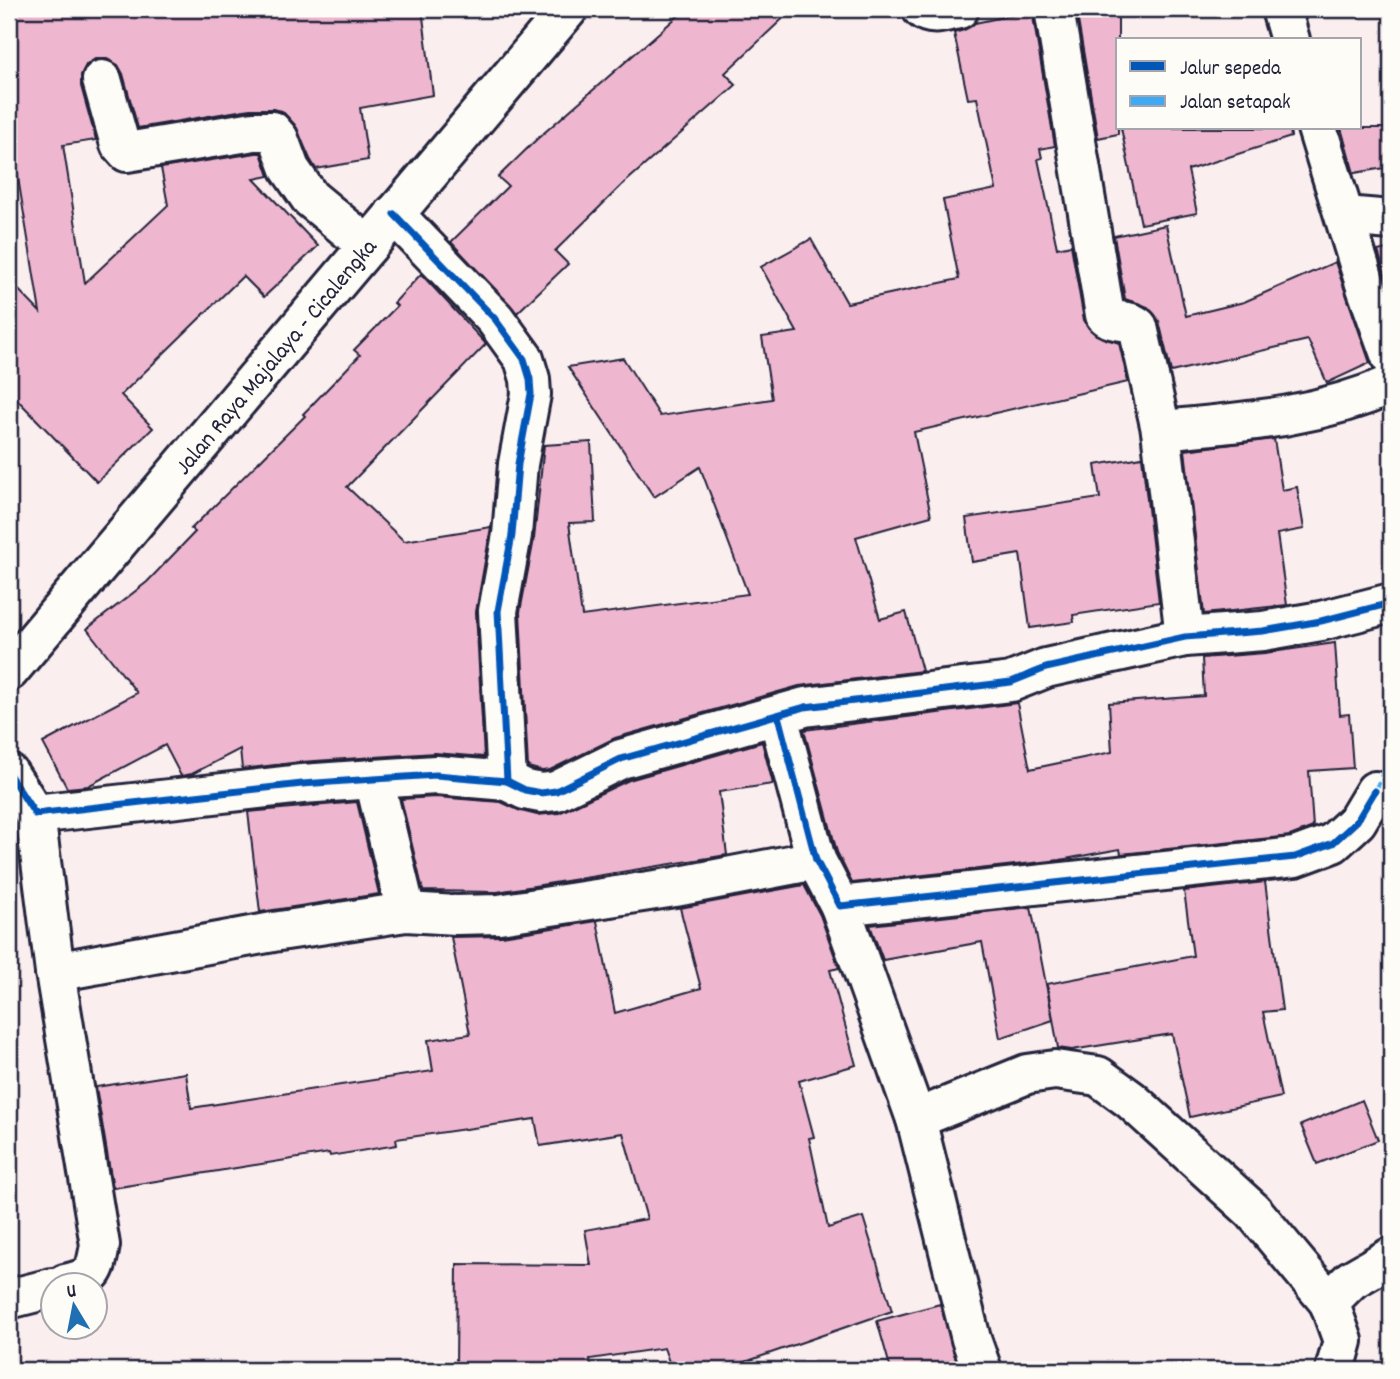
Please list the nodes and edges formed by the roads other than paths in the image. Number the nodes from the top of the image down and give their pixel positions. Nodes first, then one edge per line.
1 (568, 9) edge
2 (922, 9) edge
3 (959, 9) edge
4 (1055, 9) edge
5 (1281, 9) edge
6 (1289, 38) edge
7 (102, 80) dead end
8 (1318, 130) edge
9 (394, 214) junction
10 (1345, 216) junction
11 (1391, 220) edge
12 (368, 246) junction
13 (1391, 357) edge
14 (1391, 385) edge
15 (1161, 430) junction
16 (1388, 604) edge
17 (1185, 637) junction
18 (9, 671) edge
19 (778, 716) junction
20 (9, 774) edge
21 (374, 779) junction
22 (507, 781) junction
23 (1375, 792) dead end
24 (35, 814) junction
25 (816, 860) junction
26 (840, 906) junction
27 (406, 912) junction
28 (55, 972) junction
29 (916, 1119) junction
30 (1391, 1257) edge
31 (94, 1270) edge
32 (38, 1292) edge
33 (9, 1299) edge
34 (1329, 1302) junction
35 (982, 1370) edge
36 (1335, 1370) edge

1 - 9 street, Jalan Raya Majalaya - Cicalengka
2 - 3 street
4 - 15 street
5 - 6 street
7 - 12 street
8 - 10 street
9 - 12 street, Jalan Raya Majalaya - Cicalengka
9 - 22 street
10 - 11 street
10 - 13 street
12 - 18 street, Jalan Raya Majalaya - Cicalengka
14 - 15 street
15 - 17 street
16 - 17 street
17 - 19 street
19 - 22 street
19 - 25 street
20 - 24 street
21 - 22 street
21 - 24 street
21 - 27 street
23 - 26 street
24 - 28 street
25 - 26 street
25 - 27 street
26 - 29 street
27 - 28 street
28 - 31 street
29 - 34 street
29 - 35 street
30 - 34 street
32 - 33 street
34 - 36 street

